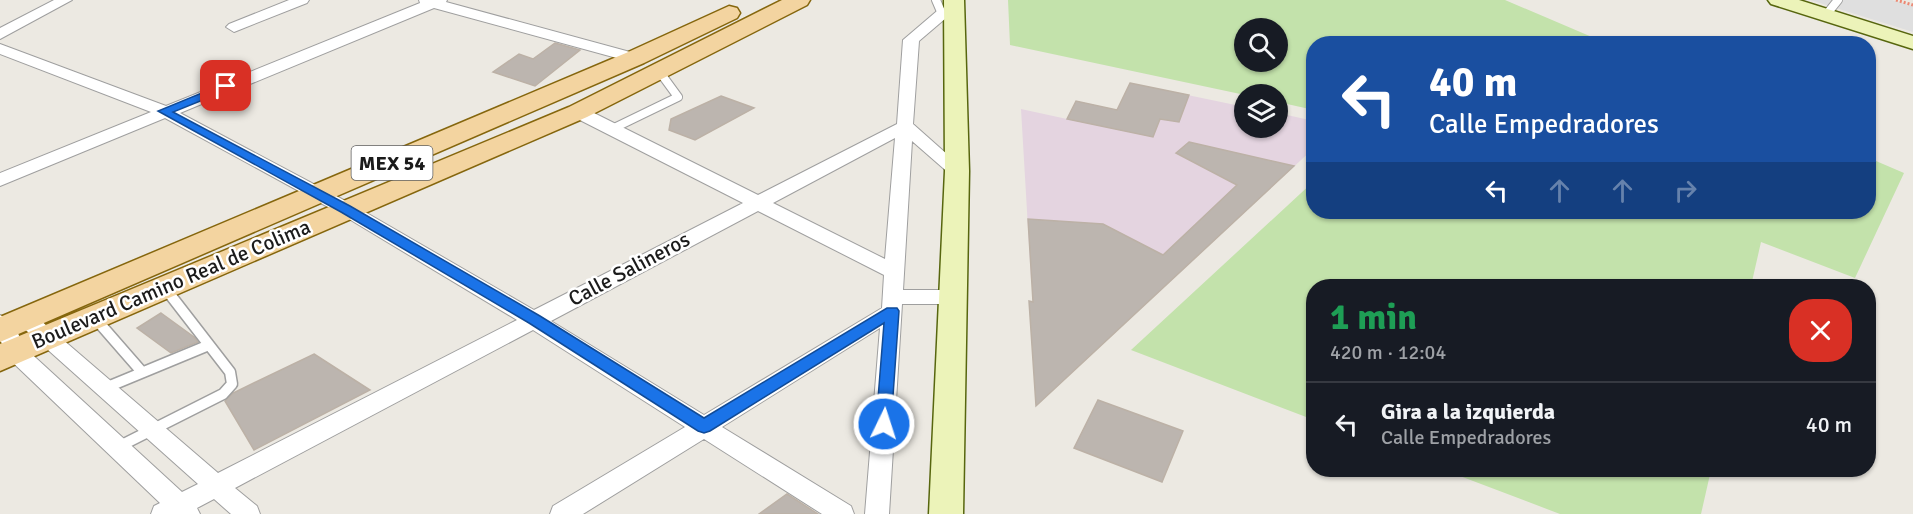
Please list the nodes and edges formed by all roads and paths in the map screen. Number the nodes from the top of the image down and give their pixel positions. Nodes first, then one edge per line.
1 (64, 0) edge
2 (302, 0) edge
3 (756, 0) edge
4 (799, 0) edge
5 (973, 0) edge
6 (1778, 0) edge
7 (1896, 0) edge
8 (431, 1) edge
9 (1913, 5) edge
10 (947, 7) edge
11 (1832, 8) edge
12 (234, 27) dead end
13 (0, 34) edge
14 (1913, 43) edge
15 (0, 49) edge
16 (635, 58) junction
17 (659, 71) junction
18 (164, 111) junction
19 (578, 112) junction
20 (905, 126) junction
21 (612, 129) junction
22 (957, 171) junction
23 (0, 180) edge
24 (318, 194) junction
25 (756, 203) junction
26 (346, 209) junction
27 (894, 272) junction
28 (164, 286) junction
29 (952, 297) junction
30 (892, 304) junction
31 (94, 316) junction
32 (534, 320) junction
33 (14, 335) edge
34 (209, 345) junction
35 (142, 372) junction
36 (105, 388) junction
37 (704, 426) junction
38 (154, 431) junction
39 (118, 447) junction
40 (216, 486) junction
41 (177, 511) edge
42 (943, 511) edge
43 (248, 514) edge
44 (562, 514) edge
45 (842, 514) edge
46 (877, 514) edge

1 - 13 street
2 - 12 street
3 - 16 main road, Boulevard Camino Real de Colima / MEX 54
4 - 17 main road, Boulevard Camino Real de Colima / MEX 54
5 - 22 street
6 - 11 street
7 - 9 path
8 - 16 street
8 - 18 street
10 - 20 street
10 - 22 street
11 - 14 street
15 - 18 street
16 - 24 main road, Boulevard Camino Real de Colima / MEX 54
17 - 19 main road, Boulevard Camino Real de Colima / MEX 54
17 - 21 lane
18 - 23 street
18 - 24 street
19 - 21 street
19 - 26 main road, Boulevard Camino Real de Colima / MEX 54
20 - 22 street
20 - 25 street, Calle Salineros
20 - 27 street
21 - 25 street
22 - 29 street
24 - 26 street
24 - 33 main road, Boulevard Camino Real de Colima / MEX 54
25 - 27 street
25 - 32 street, Calle Salineros
26 - 28 main road, Boulevard Camino Real de Colima / MEX 54
26 - 32 street
27 - 30 street
28 - 31 main road, Boulevard Camino Real de Colima / MEX 54
28 - 34 lane
29 - 30 street
29 - 42 street
30 - 37 street
30 - 46 street
31 - 33 main road, Boulevard Camino Real de Colima / MEX 54
31 - 35 lane
32 - 37 street
32 - 40 street, Calle Salineros
33 - 36 street
33 - 39 street
34 - 35 lane
34 - 38 lane
35 - 36 lane
36 - 38 street
37 - 44 street
37 - 45 street
38 - 39 lane
38 - 40 street
39 - 41 street
40 - 41 street, Calle Salineros
40 - 43 street

